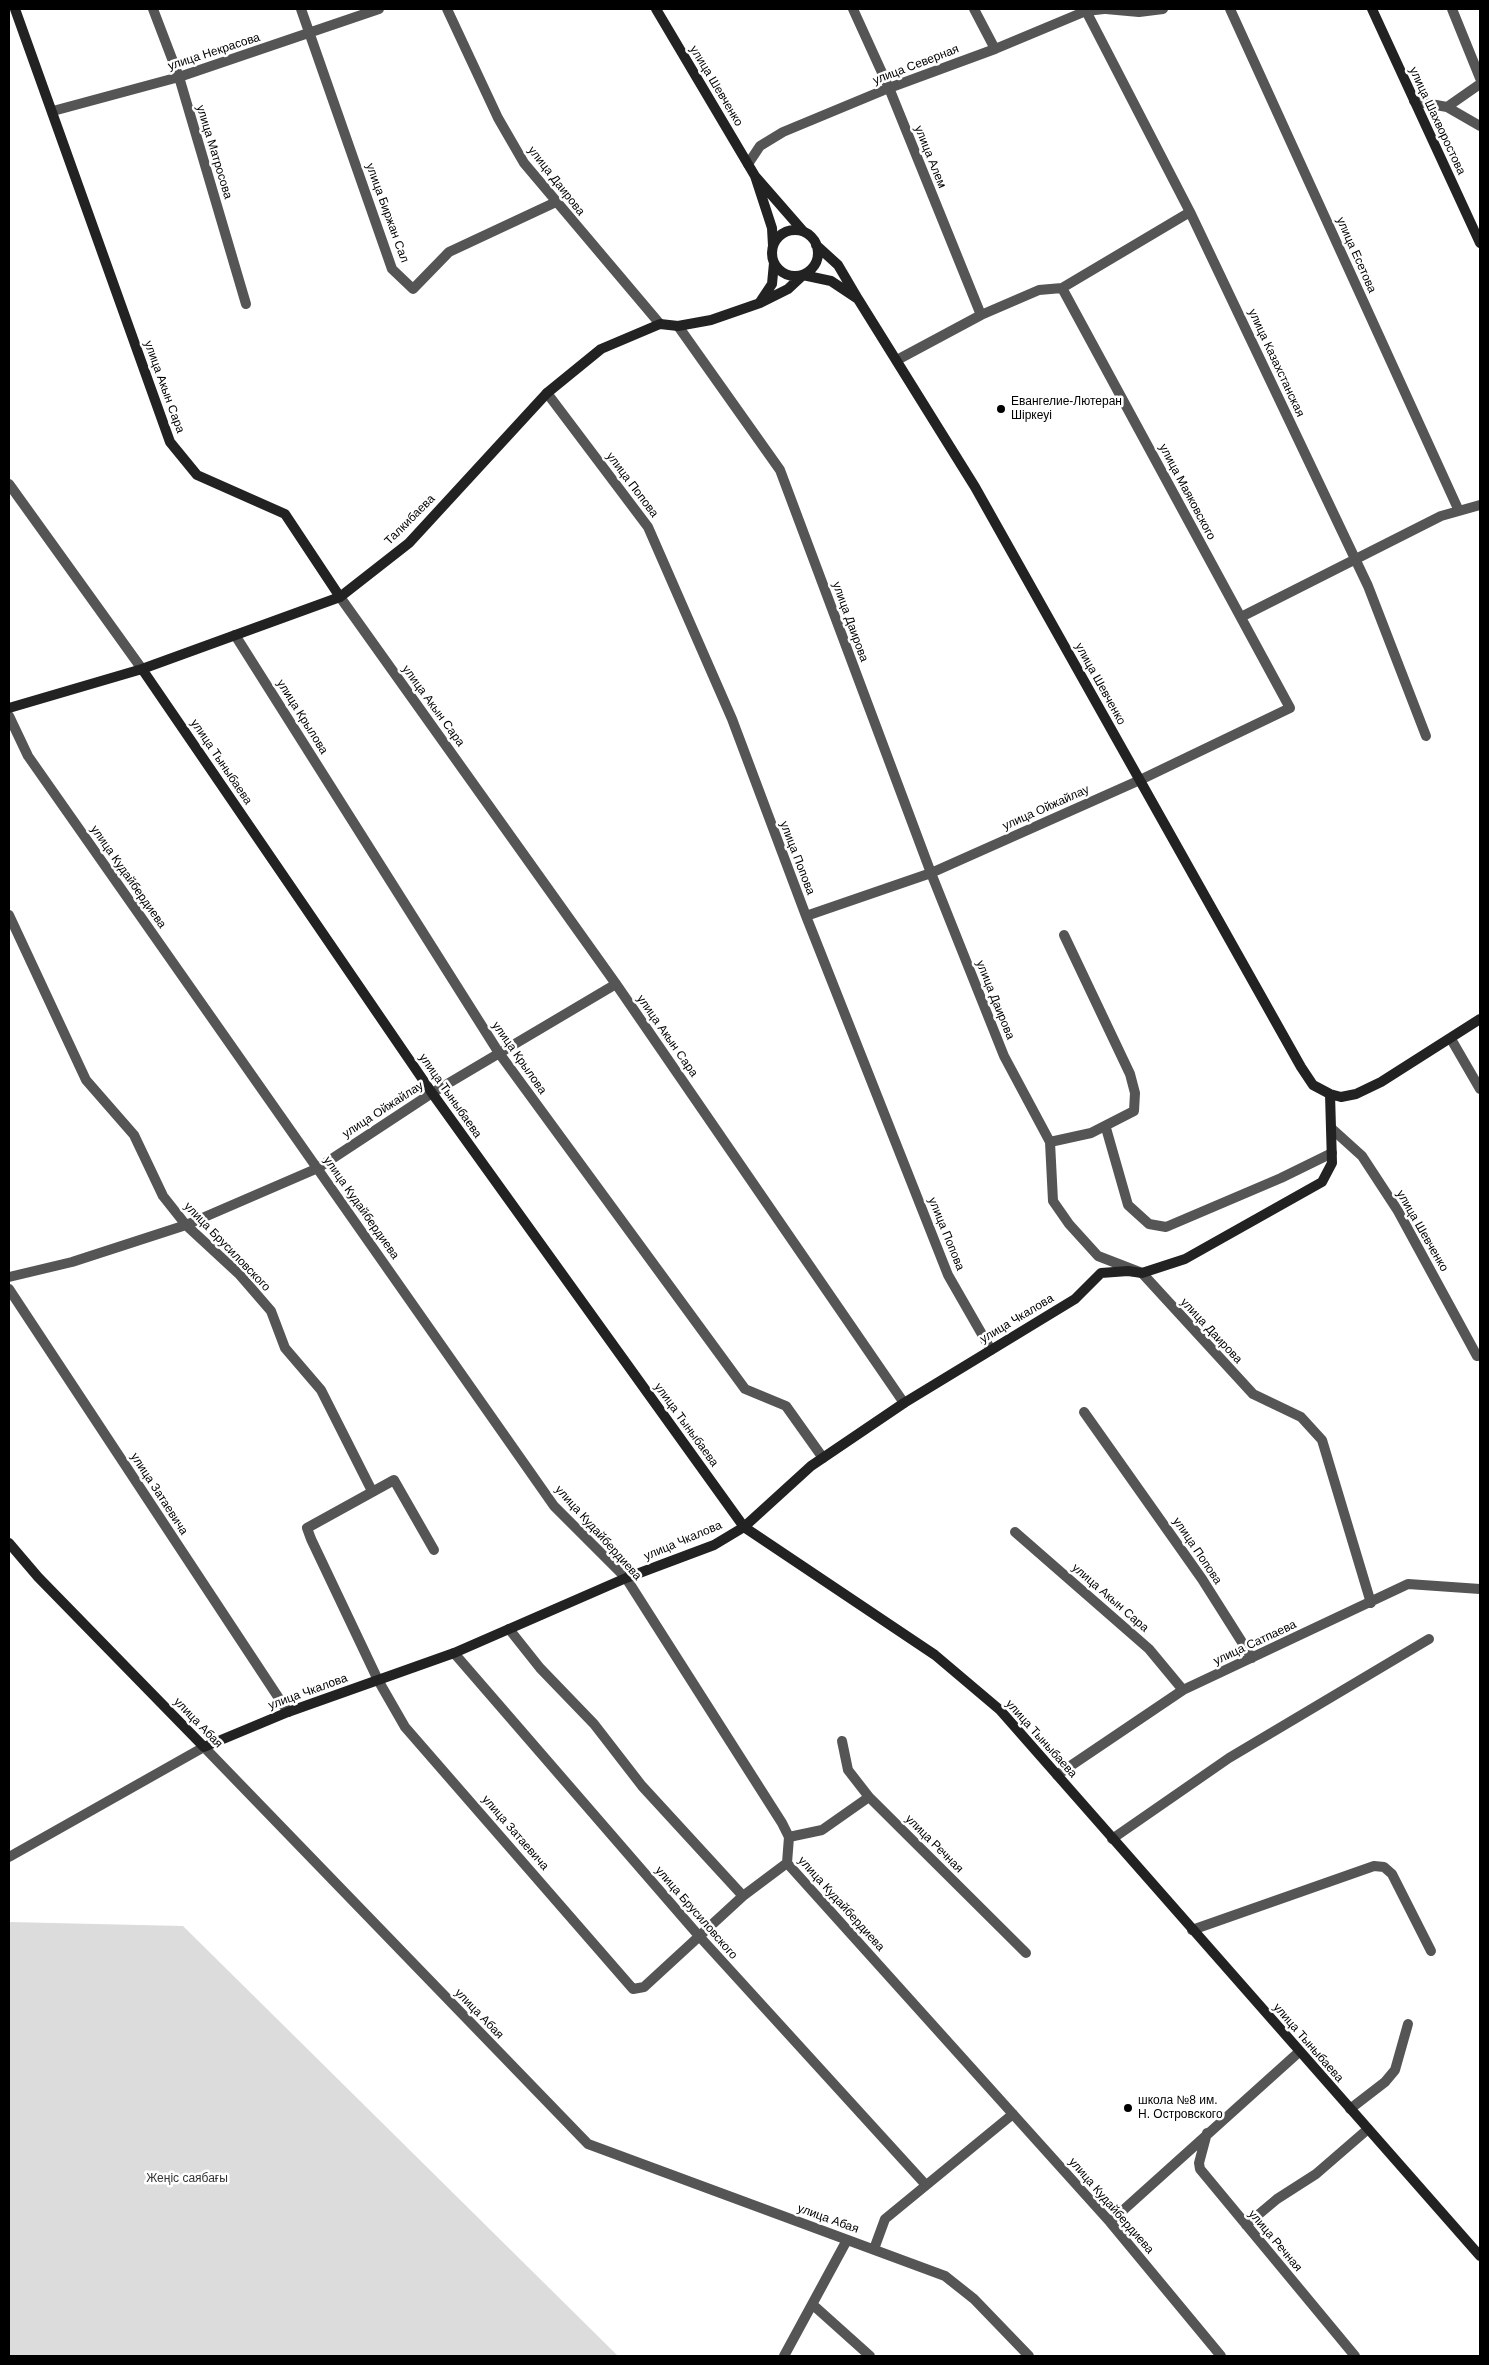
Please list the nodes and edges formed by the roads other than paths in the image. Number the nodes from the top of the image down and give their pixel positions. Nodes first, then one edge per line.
1 (16, 9) edge
2 (153, 9) edge
3 (301, 9) edge
4 (379, 9) edge
5 (447, 9) edge
6 (656, 9) edge
7 (853, 9) edge
8 (974, 9) edge
9 (1105, 9) edge
10 (1163, 9) edge
11 (1230, 9) edge
12 (1372, 9) edge
13 (1452, 9) edge
14 (1086, 10) edge
15 (311, 33) junction
16 (995, 49) junction
17 (179, 77) junction
18 (1480, 78) edge
19 (1480, 84) edge
20 (889, 88) junction
21 (1414, 101) junction
22 (1448, 107) junction
23 (53, 111) junction
24 (1480, 126) edge
25 (748, 164) junction
26 (754, 176) junction
27 (556, 202) junction
28 (1190, 212) junction
29 (803, 232) junction
30 (1480, 243) edge
31 (816, 245) junction
32 (773, 246) junction
33 (774, 263) junction
34 (803, 275) junction
35 (1062, 288) junction
36 (858, 299) junction
37 (760, 303) junction
38 (246, 304) dead end
39 (981, 315) junction
40 (660, 324) junction
41 (678, 326) junction
42 (898, 360) junction
43 (547, 393) junction
44 (9, 484) edge
45 (1480, 505) edge
46 (1459, 511) junction
47 (1355, 560) junction
48 (340, 597) junction
49 (1241, 617) junction
50 (235, 635) junction
51 (142, 669) junction
52 (9, 708) edge
53 (1290, 708) joint
54 (9, 716) edge
55 (1426, 736) dead end
56 (1140, 780) junction
57 (931, 873) junction
58 (9, 915) edge
59 (806, 916) junction
60 (1064, 935) dead end
61 (616, 984) junction
62 (1480, 1019) edge
63 (1451, 1038) junction
64 (499, 1053) junction
65 (1480, 1089) edge
66 (432, 1093) junction
67 (1330, 1094) junction
68 (1106, 1128) junction
69 (1332, 1128) junction
70 (1050, 1142) junction
71 (1332, 1153) junction
72 (318, 1168) junction
73 (186, 1225) junction
74 (1142, 1273) junction
75 (9, 1277) edge
76 (9, 1289) edge
77 (991, 1350) junction
78 (1477, 1356) dead end
79 (904, 1403) junction
80 (1084, 1412) dead end
81 (823, 1458) junction
82 (372, 1492) junction
83 (744, 1527) junction
84 (1015, 1532) dead end
85 (9, 1543) edge
86 (434, 1550) dead end
87 (626, 1578) junction
88 (1480, 1590) edge
89 (1371, 1603) junction
90 (509, 1629) junction
91 (1429, 1638) dead end
92 (454, 1653) junction
93 (1252, 1658) junction
94 (378, 1680) junction
95 (1183, 1690) junction
96 (288, 1712) junction
97 (842, 1741) dead end
98 (204, 1747) junction
99 (1056, 1775) junction
100 (869, 1797) junction
101 (789, 1838) junction
102 (1112, 1839) junction
103 (9, 1857) edge
104 (787, 1863) junction
105 (743, 1896) junction
106 (1192, 1930) junction
107 (699, 1936) junction
108 (1431, 1951) dead end
109 (1026, 1953) dead end
110 (1408, 2024) dead end
111 (1299, 2052) junction
112 (1350, 2110) junction
113 (1013, 2114) junction
114 (1368, 2129) junction
115 (1207, 2133) junction
116 (925, 2184) junction
117 (1110, 2222) junction
118 (1246, 2225) junction
119 (848, 2240) junction
120 (874, 2249) junction
121 (1480, 2256) edge
122 (812, 2304) junction
123 (784, 2356) edge
124 (870, 2356) edge
125 (1029, 2356) edge
126 (1221, 2356) edge
127 (1355, 2356) edge

1 - 23 street, улица Акын Сара
2 - 17 street, улица Матросова
3 - 15 street, улица Биржан Сал
4 - 15 street, улица Некрасова
5 - 27 street, улица Даирова
6 - 25 street, улица Шевченко
7 - 20 street, улица Алем
8 - 16 street
9 - 10 street, улица Северная
9 - 14 street, улица Северная
11 - 46 street, улица Есетова
12 - 21 street, улица Шахворостова
13 - 18 street
14 - 16 street, улица Северная
14 - 28 street, улица Казахстанская
15 - 17 street, улица Некрасова
15 - 27 street, улица Биржан Сал
16 - 20 street, улица Северная
17 - 23 street, улица Некрасова
17 - 38 street, улица Матросова
19 - 22 street
20 - 25 street, улица Северная
20 - 39 street, улица Алем
21 - 22 street
21 - 30 street, улица Шахворостова
22 - 24 street
23 - 48 street, улица Акын Сара
25 - 26 street, улица Шевченко
26 - 29 street
26 - 32 street
27 - 40 street, улица Даирова
28 - 35 street
28 - 47 street, улица Казахстанская
29 - 31 street
29 - 32 street
31 - 34 street
31 - 36 street, улица Шевченко
32 - 33 street
33 - 34 street
33 - 37 street
34 - 36 street
34 - 37 street, Талкибаева
35 - 39 street
35 - 49 street, улица Маяковского
36 - 42 street, улица Шевченко
37 - 41 street, Талкибаева
39 - 42 street
40 - 41 street, Талкибаева
40 - 43 street, Талкибаева
41 - 57 street, улица Даирова
42 - 56 street, улица Шевченко
43 - 48 street, Талкибаева
43 - 59 street, улица Попова
44 - 51 street, улица Тыныбаева
45 - 46 street
46 - 47 street
47 - 49 street
47 - 55 street, улица Казахстанская
48 - 50 street, Талкибаева
48 - 61 street, улица Акын Сара
49 - 53 street, улица Маяковского
50 - 51 street, Талкибаева
50 - 64 street, улица Крылова
51 - 52 street, Талкибаева
51 - 66 street, улица Тыныбаева
53 - 56 street, улица Ойжайлау
54 - 72 street, улица Кудайбердиева
56 - 57 street, улица Ойжайлау
56 - 67 street, улица Шевченко
57 - 59 street, улица Ойжайлау
57 - 70 street, улица Даирова
58 - 73 street, улица Брусиловского
59 - 77 street, улица Попова
60 - 68 street
61 - 64 street, улица Ойжайлау
61 - 79 street, улица Акын Сара
62 - 63 street
63 - 65 street
63 - 67 street
64 - 66 street, улица Ойжайлау
64 - 81 street, улица Крылова
66 - 72 street, улица Ойжайлау
66 - 83 street, улица Тыныбаева
67 - 69 street, улица Чкалова
68 - 70 street
68 - 71 street
69 - 71 street, улица Чкалова
69 - 78 street, улица Шевченко
70 - 74 street, улица Даирова
71 - 74 street, улица Чкалова
72 - 73 street, улица Ойжайлау
72 - 87 street, улица Кудайбердиева
73 - 75 street, улица Ойжайлау
73 - 82 street, улица Брусиловского
74 - 77 street, улица Чкалова
74 - 89 street, улица Даирова
76 - 96 street, улица Затаевича
77 - 79 street, улица Чкалова
79 - 81 street, улица Чкалова
80 - 93 street, улица Попова
81 - 83 street, улица Чкалова
82 - 86 street
82 - 94 street
83 - 87 street, улица Чкалова
83 - 99 street, улица Тыныбаева
84 - 95 street, улица Акын Сара
85 - 98 street, улица Абая
87 - 90 street, улица Чкалова
87 - 101 street, улица Кудайбердиева
88 - 89 street, улица Сатпаева
89 - 93 street, улица Сатпаева
90 - 92 street, улица Чкалова
90 - 105 street
91 - 102 street
92 - 94 street, улица Чкалова
92 - 107 street, улица Брусиловского
93 - 95 street, улица Сатпаева
94 - 96 street, улица Чкалова
94 - 107 street, улица Затаевича
95 - 99 street, улица Сатпаева
96 - 98 street, улица Чкалова
97 - 100 street, улица Речная
98 - 103 street, улица Чкалова
98 - 119 street, улица Абая
99 - 102 street, улица Тыныбаева
100 - 101 street
100 - 109 street, улица Речная
101 - 104 street, улица Кудайбердиева
102 - 106 street, улица Тыныбаева
104 - 105 street
104 - 113 street, улица Кудайбердиева
105 - 107 street
106 - 108 street
106 - 111 street, улица Тыныбаева
107 - 116 street, улица Брусиловского
110 - 112 street
111 - 112 street, улица Тыныбаева
111 - 115 street
112 - 114 street, улица Тыныбаева
113 - 116 street
113 - 117 street, улица Кудайбердиева
114 - 118 street
114 - 121 street, улица Тыныбаева
115 - 117 street
115 - 118 street, улица Речная
116 - 120 street
117 - 126 street, улица Кудайбердиева
118 - 127 street, улица Речная
119 - 120 street, улица Абая
119 - 122 street
120 - 125 street, улица Абая
122 - 123 street
122 - 124 street

